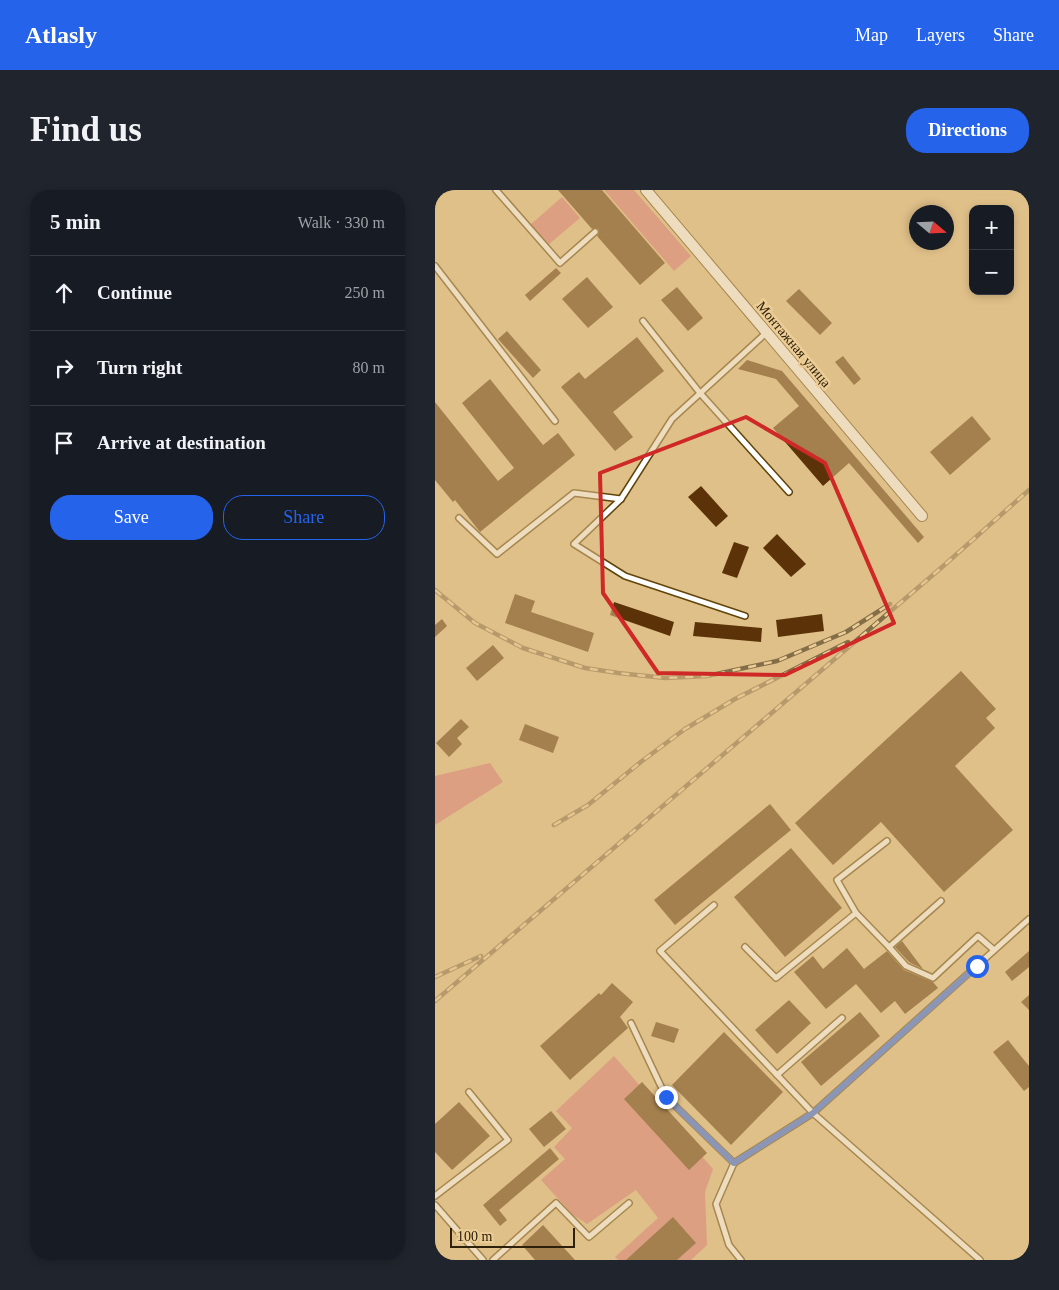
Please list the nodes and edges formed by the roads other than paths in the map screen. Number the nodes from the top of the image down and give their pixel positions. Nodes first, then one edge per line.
1 (496, 190) edge
2 (646, 190) edge
3 (595, 232) dead end
4 (435, 266) edge
5 (643, 321) dead end
6 (766, 333) junction
7 (700, 393) junction
8 (555, 421) dead end
9 (789, 492) dead end
10 (621, 499) junction
11 (922, 516) dead end
12 (459, 518) dead end
13 (745, 616) dead end
14 (887, 841) dead end
15 (941, 901) dead end
16 (713, 905) dead end
17 (856, 913) junction
18 (1029, 919) edge
19 (745, 947) dead end
20 (889, 947) junction
21 (994, 950) junction
22 (842, 1018) dead end
23 (631, 1023) dead end
24 (777, 1075) junction
25 (469, 1092) dead end
26 (813, 1113) junction
27 (734, 1163) junction
28 (435, 1196) edge
29 (629, 1203) dead end
30 (435, 1205) edge
31 (483, 1260) edge
32 (493, 1260) edge
33 (741, 1260) edge
34 (980, 1260) edge

1 - 3 lane
2 - 6 street, Монтажная улица
4 - 8 lane
5 - 7 lane
6 - 7 lane
6 - 11 street, Монтажная улица
7 - 9 lane
7 - 10 lane
10 - 12 lane
10 - 13 lane
14 - 17 lane
15 - 20 lane
16 - 24 lane
17 - 19 lane
17 - 20 lane
18 - 21 lane
20 - 21 lane
21 - 26 lane
22 - 24 lane
23 - 27 lane
24 - 26 lane
25 - 28 lane
26 - 27 lane
26 - 34 lane
27 - 33 lane
29 - 32 lane
30 - 31 lane

